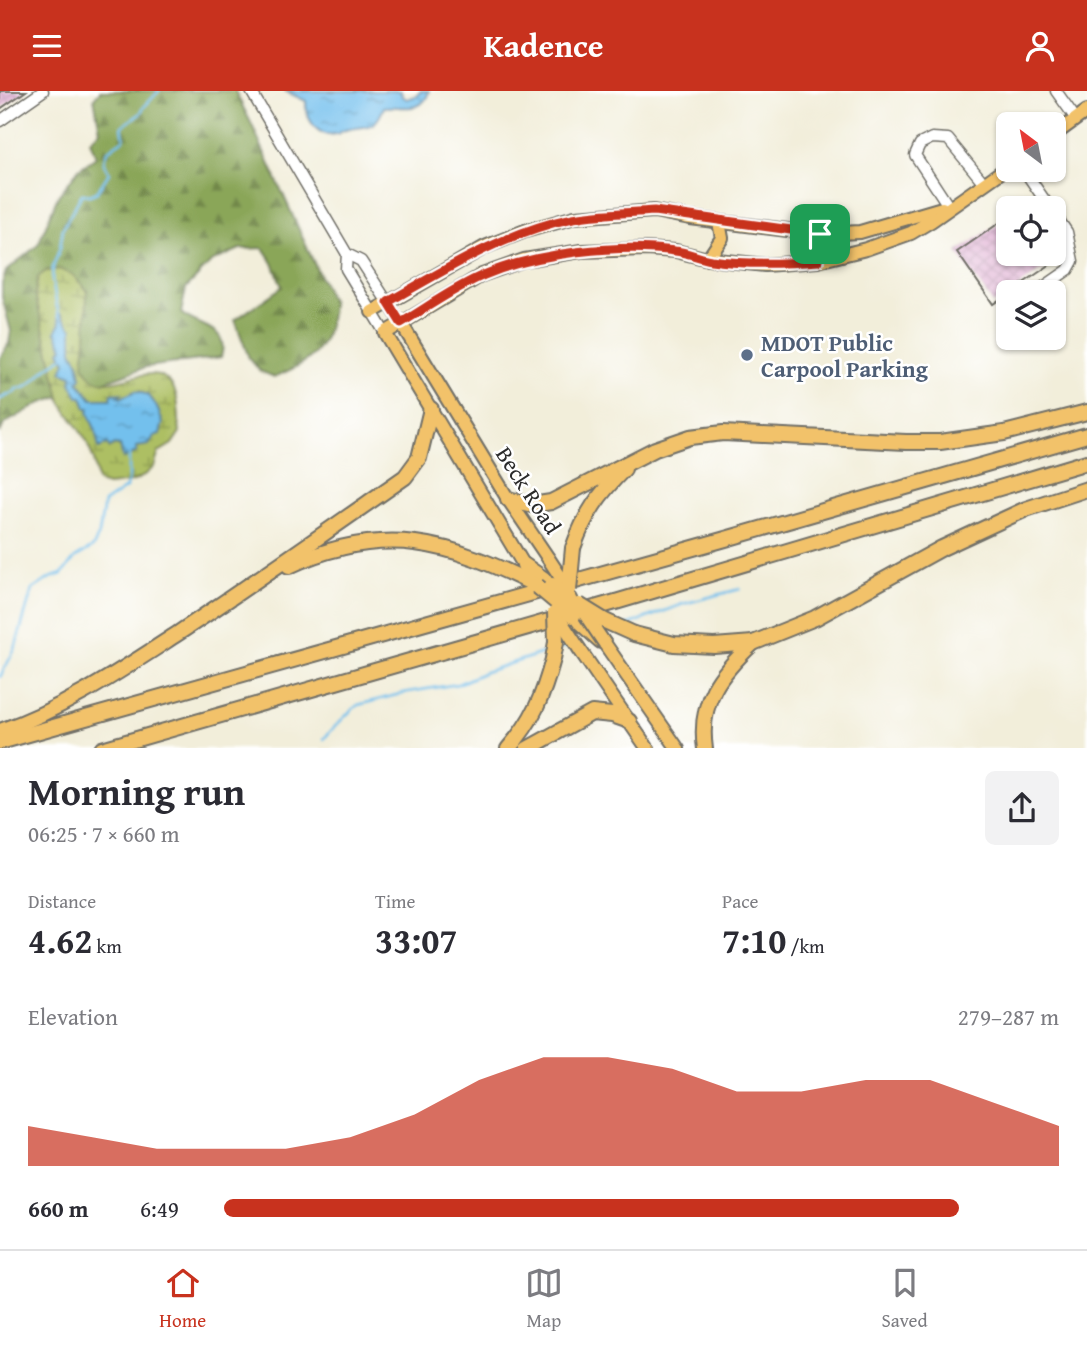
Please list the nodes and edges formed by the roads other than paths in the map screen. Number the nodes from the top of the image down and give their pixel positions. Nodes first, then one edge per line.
1 (43, 91) edge
2 (251, 91) edge
3 (1056, 91) edge
4 (1087, 111) edge
5 (1076, 119) junction
6 (0, 121) edge
7 (1066, 126) edge
8 (996, 175) edge
9 (984, 183) junction
10 (949, 207) junction
11 (719, 222) junction
12 (1066, 231) edge
13 (820, 234) junction
14 (347, 254) junction
15 (708, 260) junction
16 (818, 261) junction
17 (1054, 280) edge
18 (388, 302) junction
19 (372, 312) junction
20 (401, 323) junction
21 (384, 333) junction
22 (432, 409) junction
23 (1087, 412) edge
24 (1087, 435) edge
25 (655, 449) junction
26 (1087, 461) edge
27 (1087, 489) edge
28 (508, 499) junction
29 (548, 558) junction
30 (523, 565) junction
31 (537, 586) junction
32 (244, 590) junction
33 (554, 599) junction
34 (573, 602) junction
35 (753, 643) junction
36 (605, 644) joint
37 (580, 650) junction
38 (629, 721) junction
39 (0, 731) edge
40 (0, 742) edge
41 (102, 748) edge
42 (508, 748) edge
43 (527, 748) edge
44 (648, 748) edge
45 (678, 748) edge
46 (705, 748) edge

1 - 6 street
2 - 14 street, Beck Road
3 - 5 street
4 - 5 main road
5 - 7 main road
8 - 9 main road
9 - 10 main road
9 - 10 street
10 - 13 main road
10 - 16 main road
11 - 13 main road
11 - 15 main road
11 - 18 main road
12 - 17 street
13 - 16 main road
14 - 18 street, Beck Road
14 - 19 street, Beck Road
15 - 16 main road
15 - 20 main road
18 - 19 main road
18 - 20 street, Beck Road
19 - 21 street, Beck Road
20 - 21 main road
20 - 28 main road, Beck Road
21 - 22 main road, Beck Road
22 - 30 main road, Beck Road
22 - 32 highway
23 - 25 highway
24 - 40 highway
25 - 28 highway
25 - 34 highway, bridge
26 - 41 highway
27 - 35 highway
28 - 29 main road, Beck Road
29 - 33 highway, bridge
29 - 34 main road, Beck Road, bridge
30 - 31 main road, Beck Road
30 - 33 highway
31 - 32 highway
31 - 33 highway, bridge
32 - 39 highway
33 - 34 highway, bridge
33 - 37 main road, bridge
33 - 42 highway, bridge
34 - 35 highway, bridge
34 - 36 highway, bridge
34 - 37 highway, bridge
35 - 46 highway
36 - 45 main road
37 - 38 main road
38 - 43 highway
38 - 44 main road

